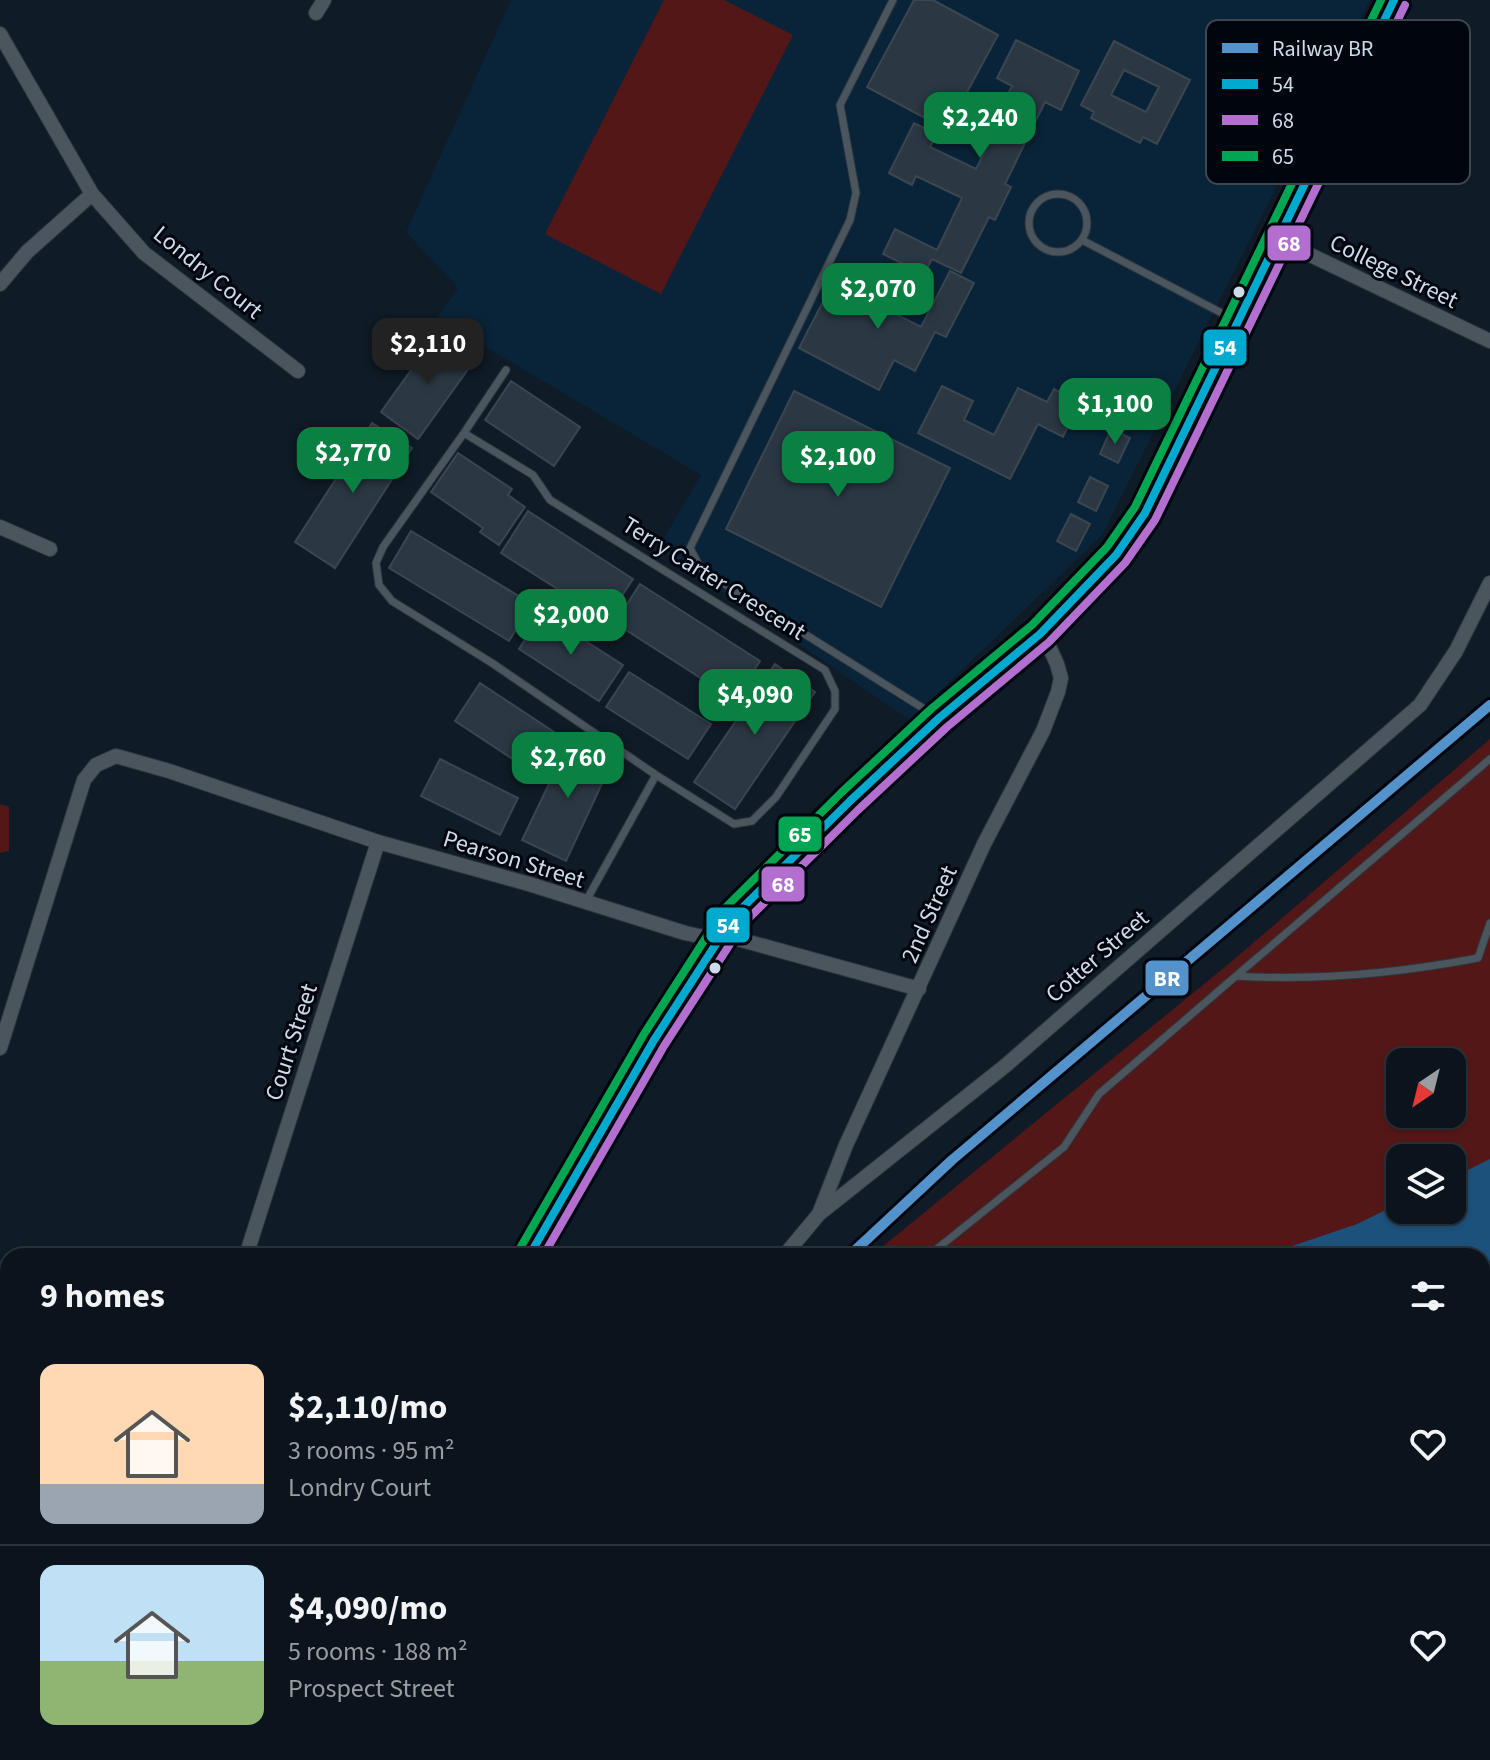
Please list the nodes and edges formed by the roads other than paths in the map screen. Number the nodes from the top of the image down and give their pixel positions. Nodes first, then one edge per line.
1 (893, 0) edge
2 (1394, 0) edge
3 (1384, 20) edge
4 (0, 34) edge
5 (1306, 184) edge
6 (92, 194) junction
7 (1082, 240) junction
8 (1279, 240) junction
9 (0, 284) edge
10 (1239, 322) junction
11 (1490, 341) edge
12 (506, 370) dead end
13 (298, 371) dead end
14 (464, 433) junction
15 (0, 527) edge
16 (50, 549) dead end
17 (1490, 583) edge
18 (1040, 634) junction
19 (939, 718) junction
20 (1490, 759) edge
21 (656, 775) junction
22 (378, 842) junction
23 (585, 903) junction
24 (1490, 923) edge
25 (718, 940) junction
26 (1236, 976) junction
27 (919, 989) junction
28 (0, 1048) edge
29 (819, 1214) junction
30 (249, 1248) edge
31 (534, 1248) edge
32 (791, 1248) edge
33 (938, 1248) edge

1 - 19 lane
2 - 3 main road
4 - 6 street, Londry Court
5 - 8 main road
6 - 9 street
6 - 13 street, Londry Court
7 - 7 lane
7 - 10 lane
8 - 10 main road
8 - 11 street, College Street
10 - 18 main road
12 - 14 lane, Terry Carter Crescent
14 - 21 lane, Terry Carter Crescent
14 - 21 lane, Terry Carter Crescent
15 - 16 street
17 - 29 street, Cotter Street
18 - 19 main road
18 - 27 street, 2nd Street
19 - 25 main road
20 - 26 lane
21 - 23 lane
22 - 23 street, Pearson Street
22 - 28 street, Pearson Street
22 - 30 street, Court Street
23 - 25 street, Pearson Street
24 - 26 lane
25 - 27 street, Pearson Street
25 - 31 main road
26 - 33 lane
27 - 29 street, 2nd Street
29 - 32 street, Cotter Street

